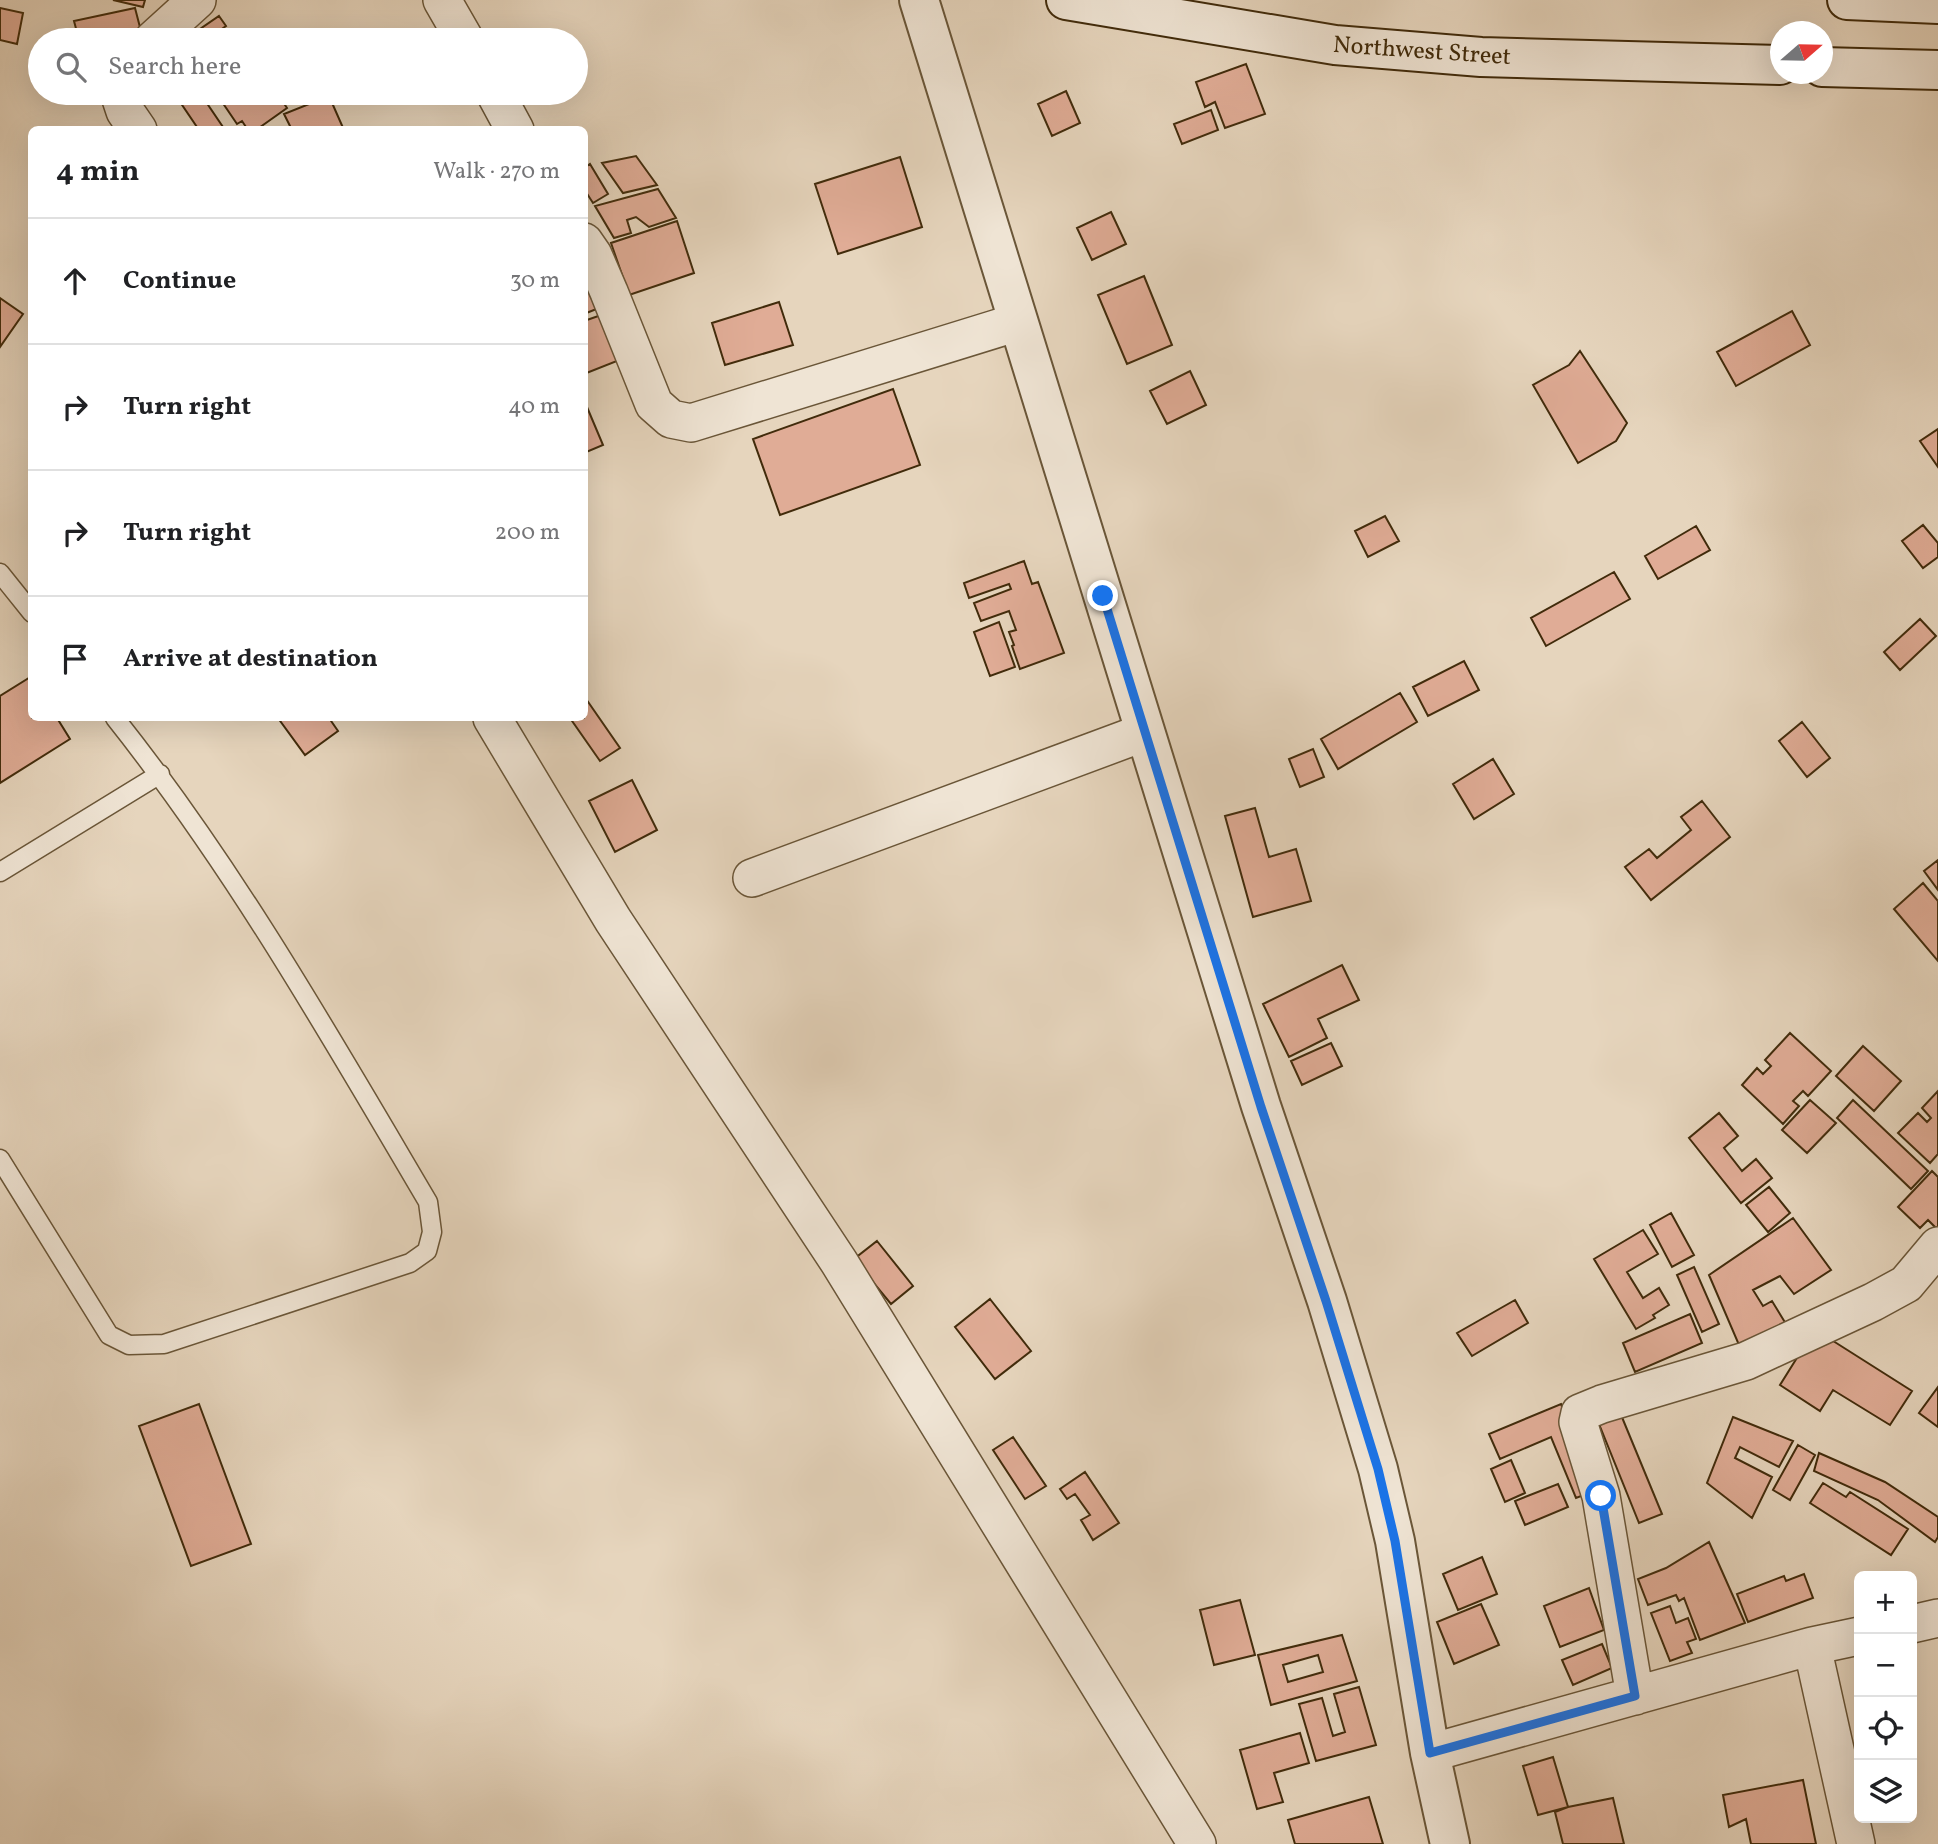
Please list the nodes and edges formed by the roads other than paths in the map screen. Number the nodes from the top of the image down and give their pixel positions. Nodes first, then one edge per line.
1 (197, 0) edge
2 (442, 0) edge
3 (919, 0) edge
4 (1066, 0) edge
5 (1847, 0) edge
6 (1938, 4) edge
7 (166, 28) edge
8 (458, 28) edge
9 (1770, 65) edge
10 (1833, 67) edge
11 (1938, 70) edge
12 (123, 105) edge
13 (502, 105) edge
14 (135, 126) edge
15 (514, 126) edge
16 (588, 248) edge
17 (1018, 322) junction
18 (0, 573) edge
19 (28, 607) edge
20 (117, 721) edge
21 (494, 721) edge
22 (1145, 732) junction
23 (160, 774) junction
24 (0, 872) edge
25 (752, 878) dead end
26 (0, 1159) edge
27 (1938, 1246) edge
28 (1938, 1618) edge
29 (1917, 1623) edge
30 (1854, 1637) edge
31 (1812, 1646) junction
32 (1635, 1696) junction
33 (1430, 1753) junction
34 (1197, 1844) edge
35 (1450, 1844) edge
36 (1856, 1844) edge

1 - 7 street
2 - 8 street
3 - 17 street
4 - 9 street, Northwest Street
5 - 6 street
10 - 11 street
12 - 14 street
13 - 15 street
16 - 17 street
17 - 22 street
18 - 19 lane
20 - 23 lane
21 - 34 street
22 - 25 street
22 - 33 street
23 - 24 lane
23 - 26 lane
27 - 32 street
28 - 29 street
30 - 31 street
31 - 32 street
31 - 36 street
32 - 33 street
33 - 35 street

